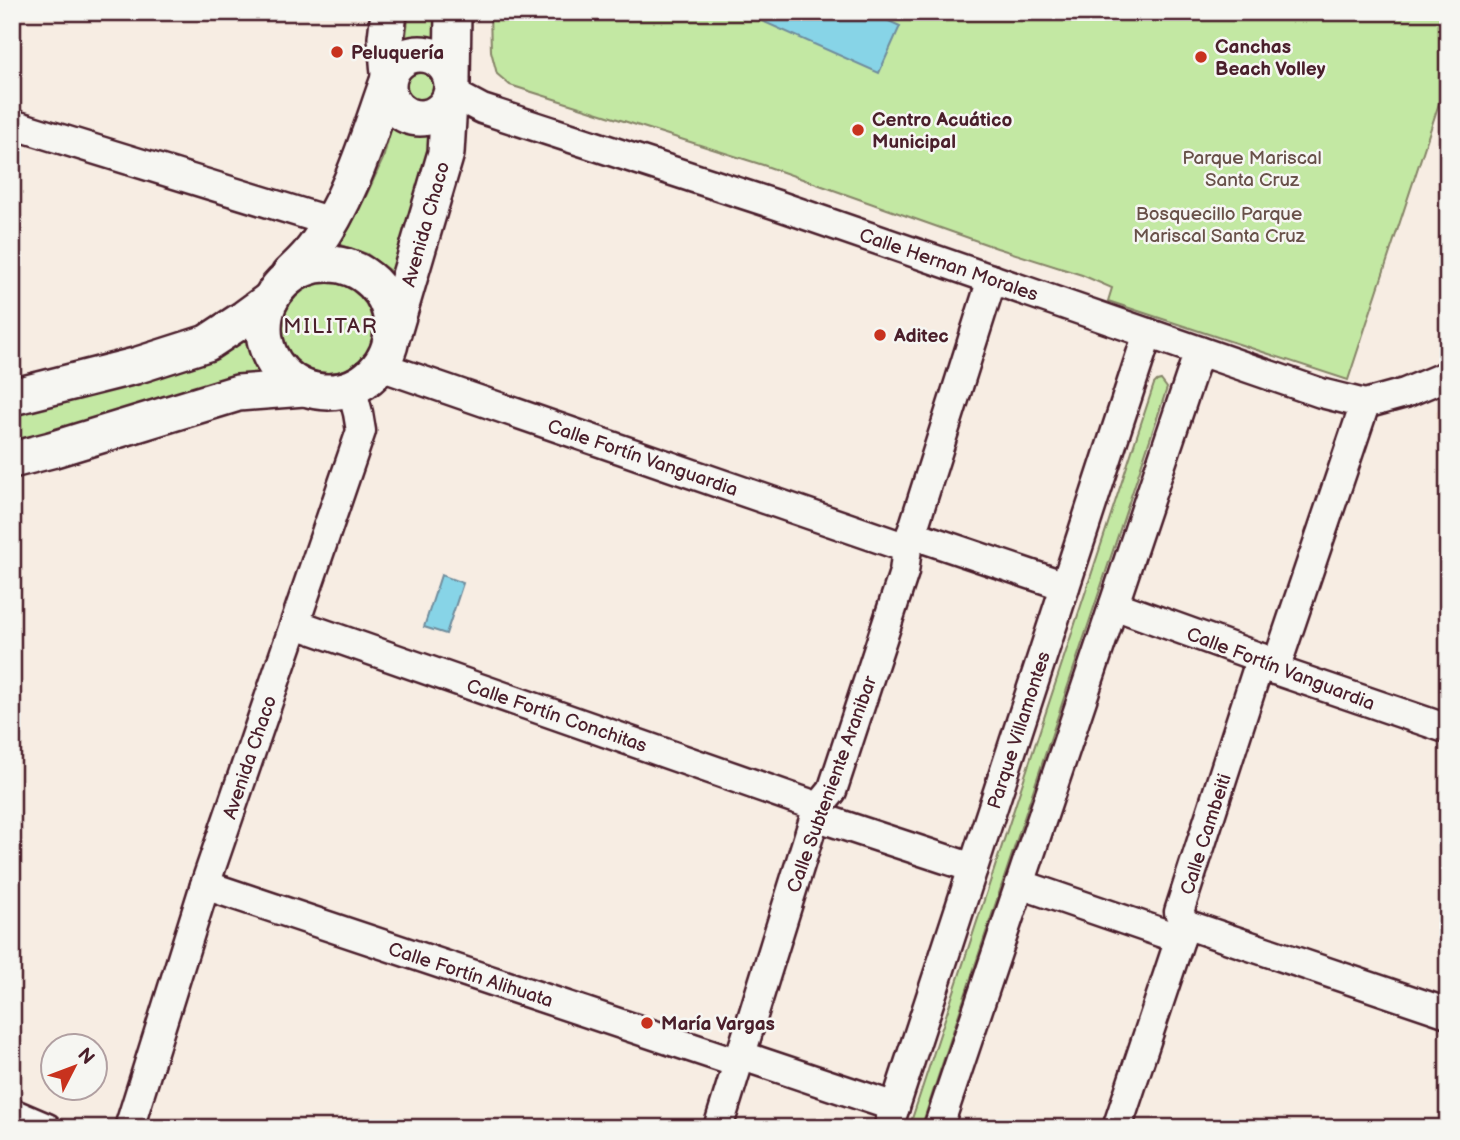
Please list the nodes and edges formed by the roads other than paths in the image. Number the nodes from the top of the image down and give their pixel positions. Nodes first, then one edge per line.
1 (389, 12) edge
2 (453, 12) edge
3 (388, 79) junction
4 (451, 92) junction
5 (12, 124) edge
6 (331, 222) junction
7 (992, 279) junction
8 (277, 290) junction
9 (1148, 333) junction
10 (1199, 351) junction
11 (385, 355) junction
12 (1448, 375) edge
13 (351, 387) junction
14 (304, 388) junction
15 (12, 397) edge
16 (1365, 404) junction
17 (12, 460) edge
18 (909, 541) junction
19 (1065, 586) junction
20 (1114, 605) junction
21 (296, 624) junction
22 (1268, 664) junction
23 (1448, 729) edge
24 (817, 811) junction
25 (973, 868) junction
26 (1020, 884) junction
27 (205, 885) junction
28 (1182, 932) junction
29 (1448, 1013) edge
30 (739, 1059) junction
31 (12, 1113) edge
32 (891, 1117) edge
33 (947, 1125) edge
34 (47, 1128) edge
35 (129, 1128) edge
36 (718, 1128) edge
37 (1117, 1128) edge

1 - 3 main road
2 - 4 main road, Avenida Chaco
3 - 4 main road
3 - 4 main road
3 - 6 main road
4 - 7 street, Calle Hernan Morales
4 - 11 main road, Avenida Chaco
5 - 6 street
6 - 8 main road
7 - 9 street, Calle Hernan Morales
7 - 18 street, Calle Subteniente Aranibar
8 - 11 main road
8 - 14 main road
8 - 15 main road
9 - 10 street, Calle Hernan Morales
9 - 19 street, Parque Villamontes
10 - 16 street, Calle Hernan Morales
10 - 20 street
11 - 13 main road
11 - 18 street, Calle Fortín Vanguardia
12 - 16 street, Calle Hernan Morales
13 - 14 main road
13 - 21 street, Avenida Chaco
14 - 17 main road
16 - 22 street, Calle Cambeiti
18 - 19 street, Calle Fortín Vanguardia
18 - 24 street, Calle Subteniente Aranibar
19 - 25 street, Parque Villamontes
20 - 22 street, Calle Fortín Vanguardia
20 - 26 street
21 - 24 street, Calle Fortín Conchitas
21 - 27 street, Avenida Chaco
22 - 23 street, Calle Fortín Vanguardia
22 - 28 street, Calle Cambeiti
24 - 25 street, Calle Fortín Conchitas
24 - 30 street, Calle Subteniente Aranibar
25 - 32 street, Parque Villamontes
26 - 28 street
26 - 33 street
27 - 30 street, Calle Fortín Alihuata
27 - 35 street, Avenida Chaco
28 - 29 street
28 - 37 street, Calle Cambeiti
30 - 32 street, Calle Fortín Alihuata
30 - 36 street, Calle Subteniente Aranibar
31 - 34 street

